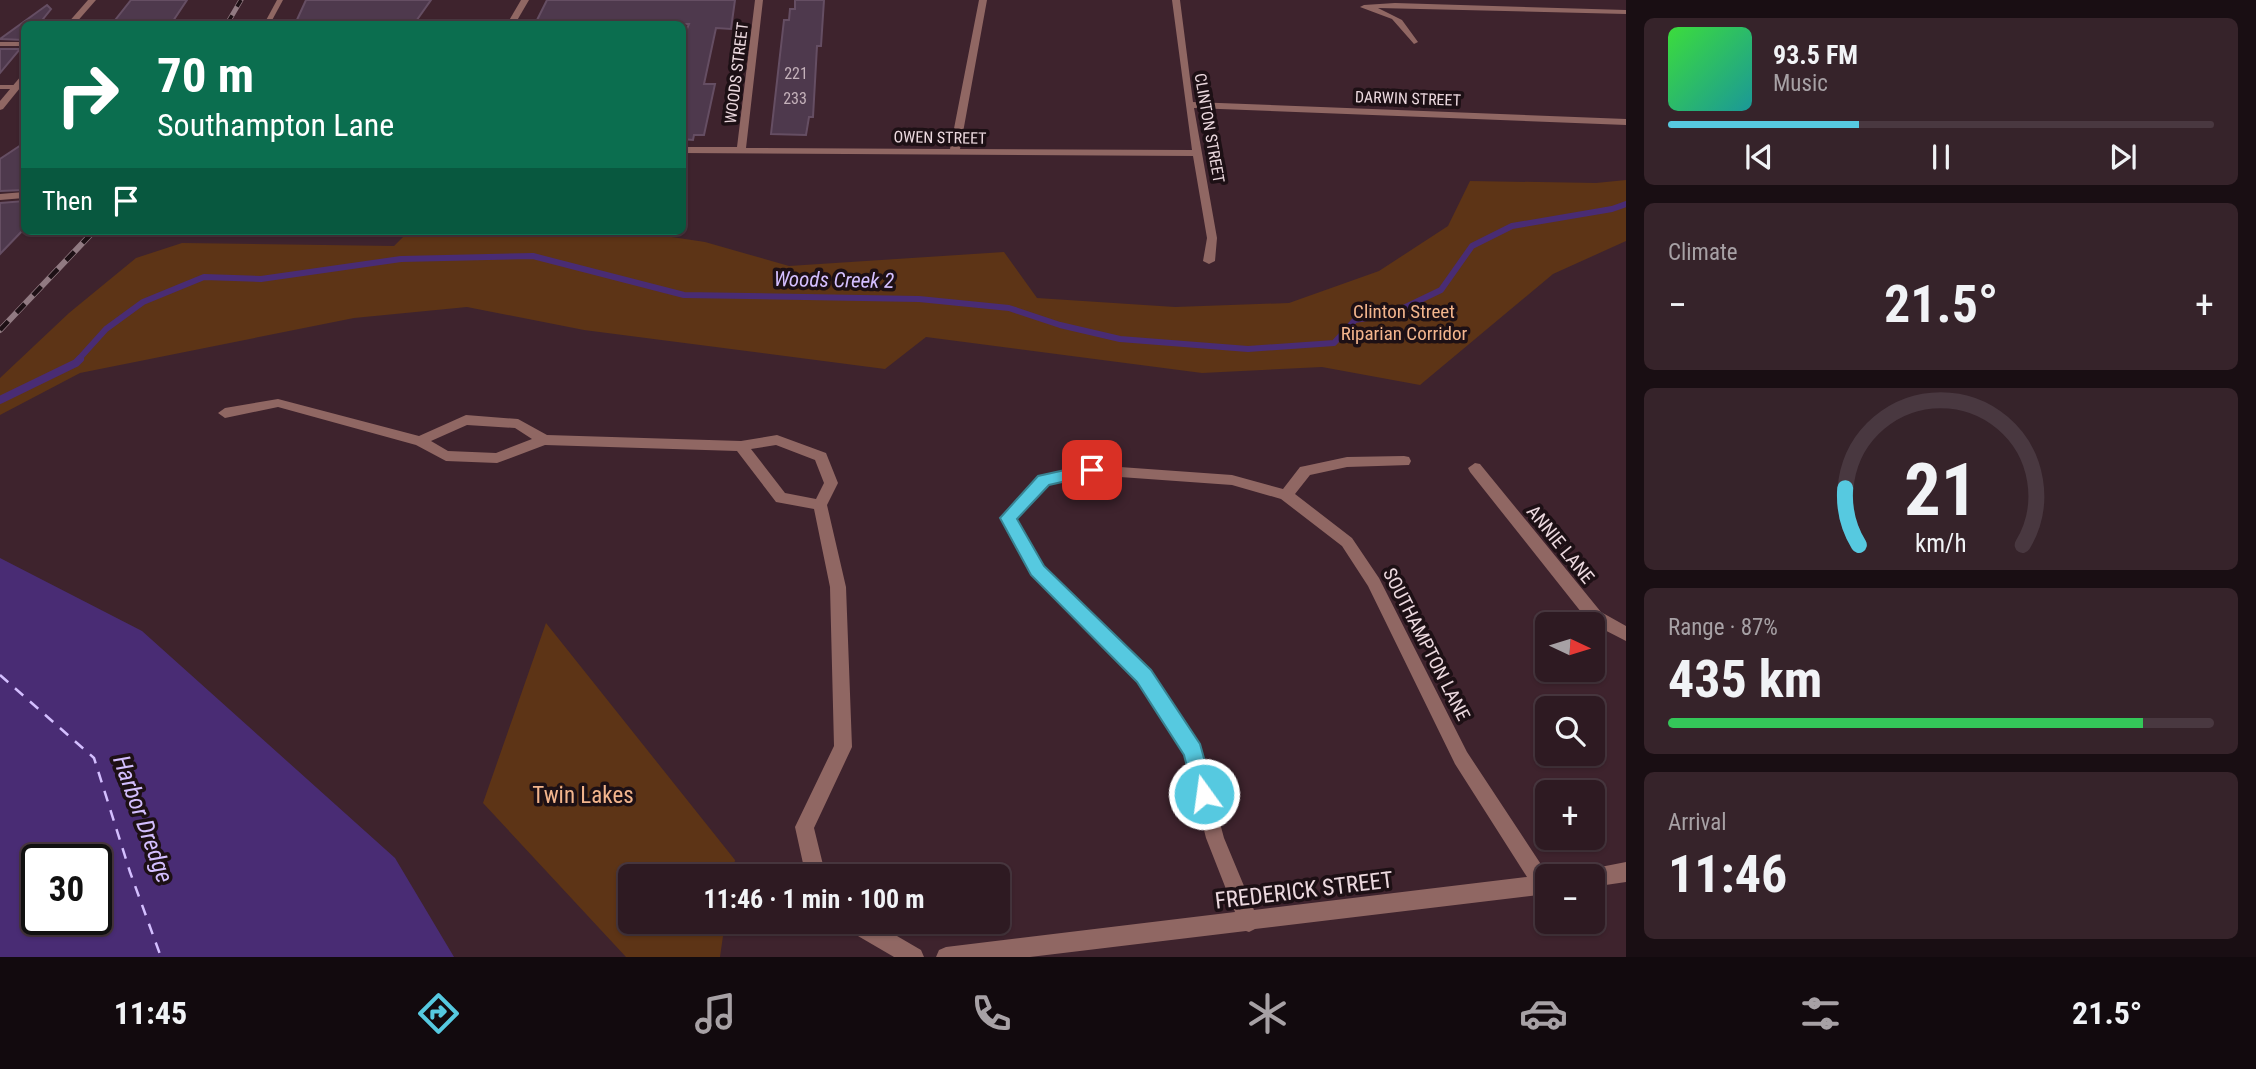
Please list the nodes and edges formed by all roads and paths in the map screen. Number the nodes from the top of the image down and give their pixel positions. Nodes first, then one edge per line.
1 (92, 0) edge
2 (280, 0) edge
3 (525, 0) edge
4 (759, 0) edge
5 (984, 0) edge
6 (1176, 0) edge
7 (1599, 0) edge
8 (1613, 11) junction
9 (1626, 12) edge
10 (74, 21) edge
11 (269, 21) edge
12 (513, 21) edge
13 (1626, 22) edge
14 (1414, 42) dead end
15 (0, 44) edge
16 (21, 44) edge
17 (21, 82) edge
18 (0, 86) edge
19 (17, 87) junction
20 (1189, 105) junction
21 (0, 107) edge
22 (1626, 122) edge
23 (686, 150) edge
24 (741, 150) junction
25 (954, 153) junction
26 (1198, 153) junction
27 (21, 195) edge
28 (0, 197) edge
29 (1209, 261) dead end
30 (225, 413) dead end
31 (544, 440) junction
32 (420, 441) junction
33 (741, 446) junction
34 (1404, 461) dead end
35 (1475, 468) dead end
36 (1286, 495) junction
37 (820, 505) junction
38 (1626, 634) edge
39 (813, 864) edge
40 (1535, 869) edge
41 (1626, 873) edge
42 (1605, 875) edge
43 (1535, 885) edge
44 (1249, 922) junction
45 (874, 934) edge
46 (1069, 951) edge
47 (914, 957) edge
48 (946, 957) edge

1 - 10 street
2 - 11 lane
3 - 12 street
4 - 24 street, WOODS STREET
5 - 25 street
6 - 20 street, CLINTON STREET
7 - 8 street
8 - 9 street
8 - 13 street
8 - 14 street
15 - 16 street
17 - 19 street
18 - 19 lane
19 - 21 street
20 - 22 street, DARWIN STREET
20 - 26 street, CLINTON STREET
23 - 24 street, OWEN STREET
24 - 25 street, OWEN STREET
25 - 26 street, OWEN STREET
26 - 29 street, CLINTON STREET
27 - 28 street
30 - 32 street
31 - 32 street
31 - 32 street
31 - 33 street
33 - 37 street
33 - 37 street
34 - 36 street
35 - 38 street, ANNIE LANE
36 - 40 street, SOUTHAMPTON LANE
36 - 44 street, SOUTHAMPTON LANE
37 - 39 street
41 - 42 street
43 - 44 street, FREDERICK STREET
44 - 46 street, FREDERICK STREET
45 - 47 street
46 - 48 street, FREDERICK STREET

